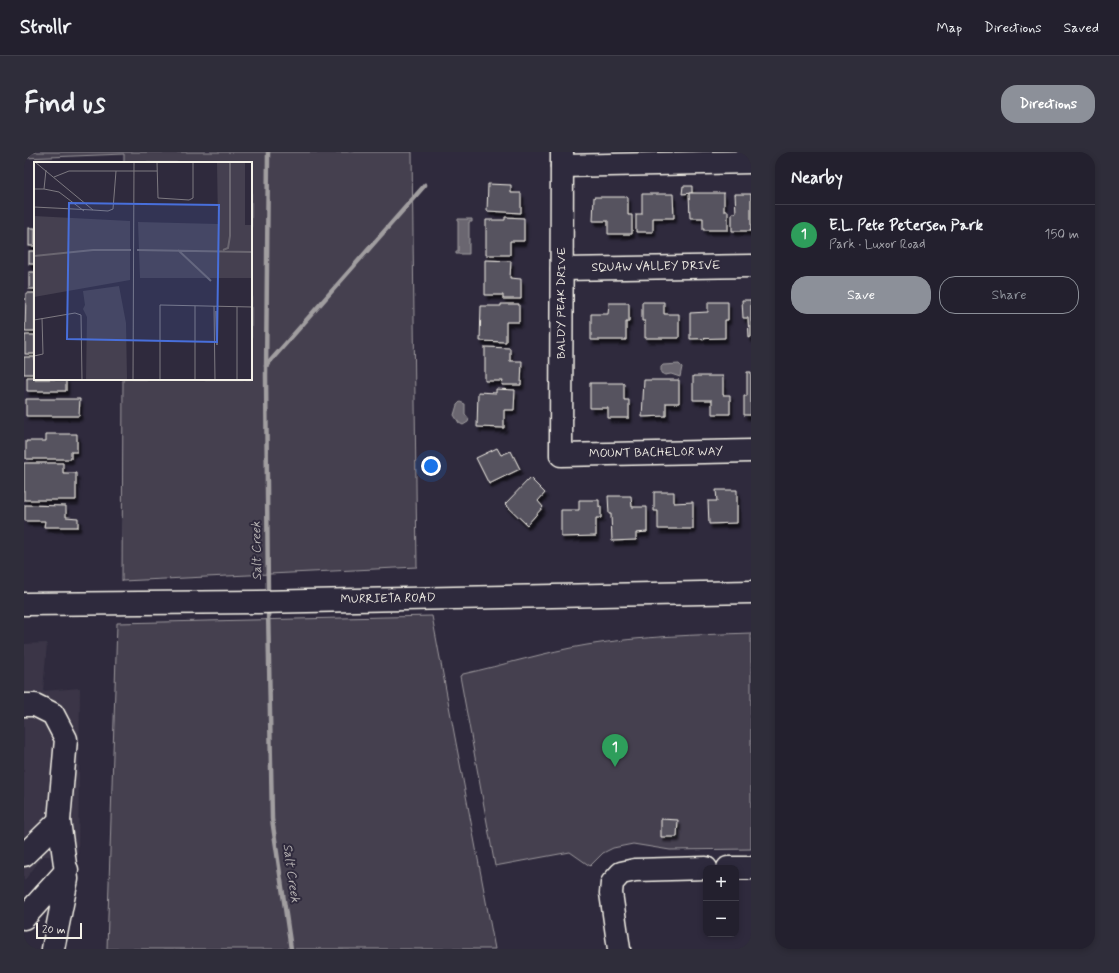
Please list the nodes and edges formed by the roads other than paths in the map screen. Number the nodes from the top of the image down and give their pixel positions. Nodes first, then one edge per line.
1 (562, 159) edge
2 (751, 162) edge
3 (751, 266) edge
4 (562, 269) junction
5 (751, 451) edge
6 (561, 455) joint
7 (751, 592) edge
8 (24, 604) edge
9 (24, 705) edge
10 (59, 821) junction
11 (24, 855) edge
12 (703, 868) edge
13 (739, 868) edge
14 (751, 868) edge
15 (67, 870) junction
16 (24, 918) edge
17 (53, 949) edge
18 (619, 949) edge

1 - 2 street
1 - 4 street, BALDY PEAK DRIVE
3 - 4 street, SQUAW VALLEY DRIVE
4 - 6 street, BALDY PEAK DRIVE
5 - 6 street, MOUNT BACHELOR WAY
7 - 8 street, MURRIETA ROAD
9 - 10 street
10 - 11 street
10 - 15 street
12 - 18 street
13 - 14 street
15 - 16 street
15 - 17 street

